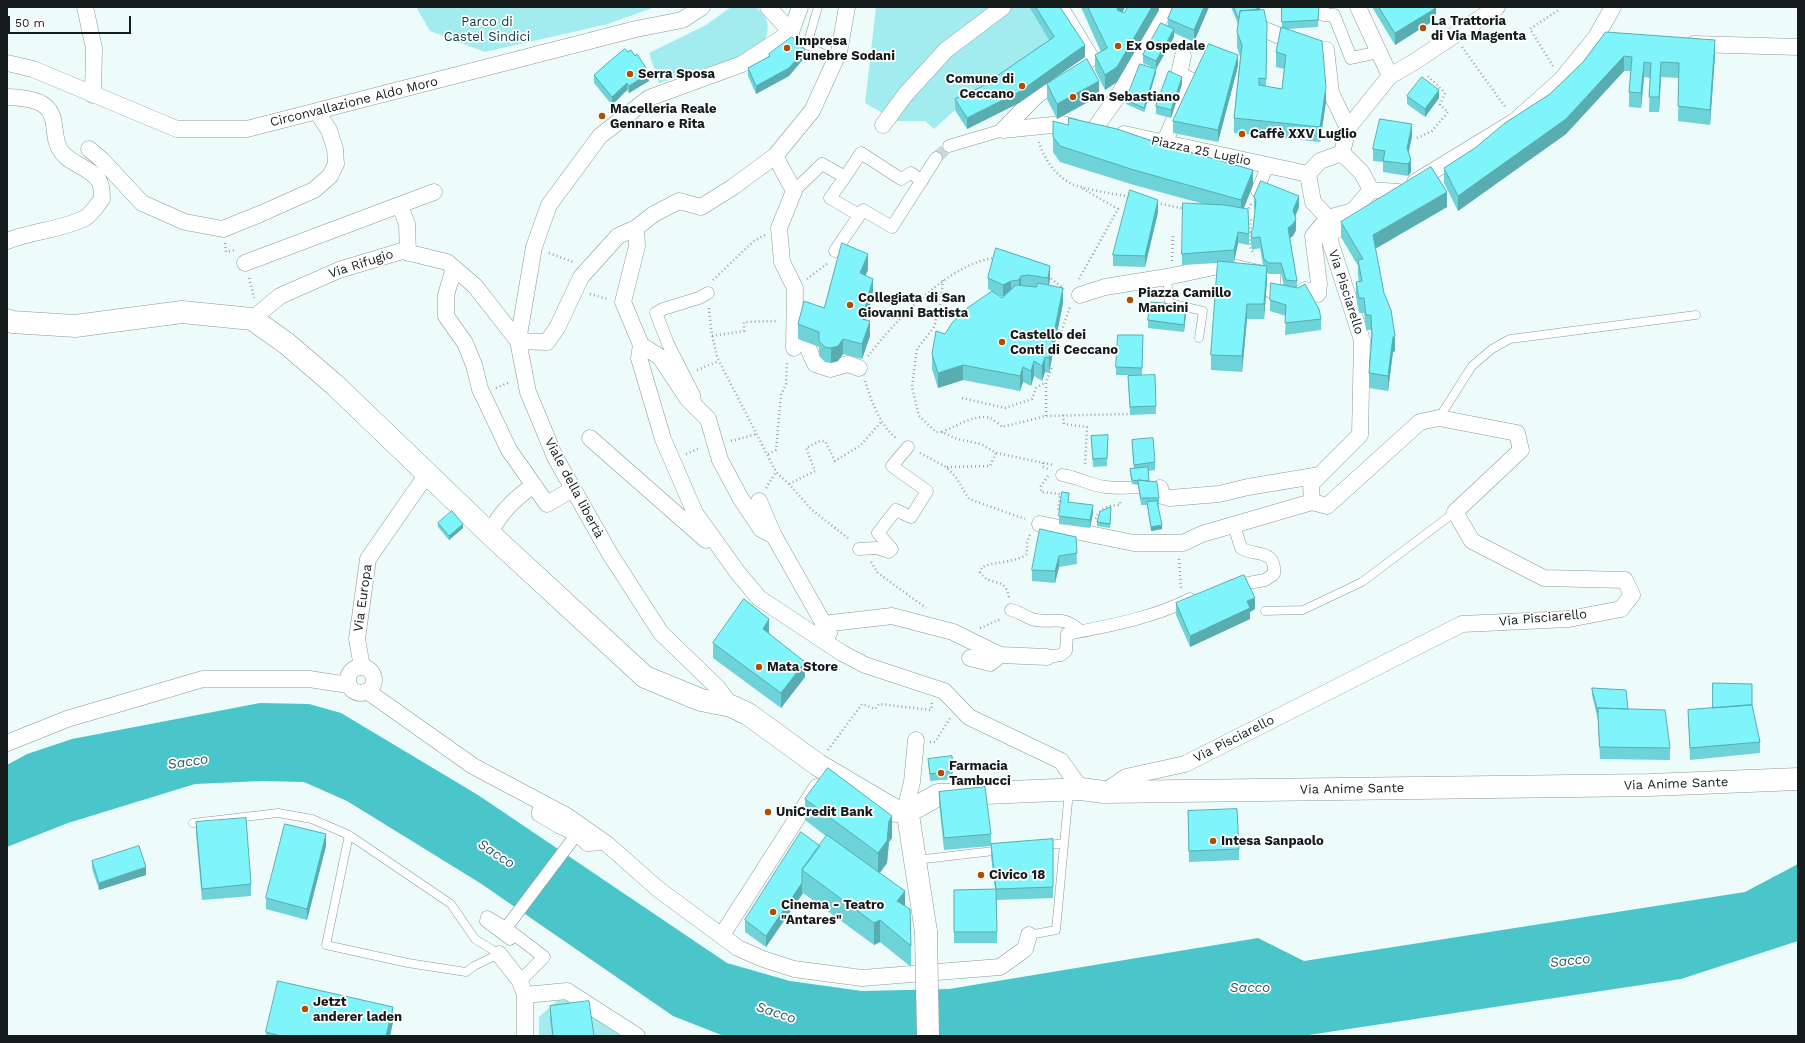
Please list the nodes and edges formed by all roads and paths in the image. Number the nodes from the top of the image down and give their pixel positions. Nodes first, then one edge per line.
1 (84, 7) edge
2 (702, 7) edge
3 (768, 7) edge
4 (800, 7) edge
5 (818, 7) edge
6 (847, 7) edge
7 (1003, 7) edge
8 (1060, 7) edge
9 (1166, 7) edge
10 (1323, 7) edge
11 (1358, 7) edge
12 (1497, 7) edge
13 (1613, 7) edge
14 (1560, 8) dead end
15 (990, 12) edge
16 (1268, 31) edge
17 (792, 32) junction
18 (1454, 35) junction
19 (1596, 37) junction
20 (1614, 41) edge
21 (1682, 44) edge
22 (1798, 47) edge
23 (1379, 52) junction
24 (1182, 56) dead end
25 (836, 60) junction
26 (1414, 62) junction
27 (7, 63) edge
28 (1390, 76) junction
29 (1561, 80) junction
30 (93, 95) junction
31 (7, 97) edge
32 (317, 112) junction
33 (1515, 121) junction
34 (883, 125) dead end
35 (1034, 127) junction
36 (1348, 128) junction
37 (1003, 130) junction
38 (1093, 131) junction
39 (1417, 138) dead end
40 (1164, 143) junction
41 (949, 146) tunnel mouth
42 (89, 149) dead end
43 (1342, 153) junction
44 (775, 156) junction
45 (936, 158) tunnel mouth
46 (1268, 165) junction
47 (1308, 174) junction
48 (845, 177) junction
49 (922, 181) junction
50 (1078, 186) junction
51 (1372, 190) junction
52 (794, 191) junction
53 (1257, 191) joint
54 (434, 192) dead end
55 (1398, 192) junction
56 (1133, 198) edge
57 (1156, 203) edge
58 (400, 206) junction
59 (1187, 210) edge
60 (859, 215) junction
61 (1328, 218) junction
62 (636, 228) junction
63 (779, 228) junction
64 (1173, 233) dead end
65 (7, 241) edge
66 (534, 247) junction
67 (835, 251) joint
68 (408, 253) junction
69 (1000, 259) edge
70 (245, 263) dead end
71 (454, 268) junction
72 (585, 273) junction
73 (1255, 273) junction
74 (1043, 274) edge
75 (1169, 277) junction
76 (806, 279) dead end
77 (943, 279) junction
78 (708, 293) junction
79 (1074, 296) junction
80 (622, 302) junction
81 (1696, 315) dead end
82 (252, 319) junction
83 (7, 320) edge
84 (794, 320) junction
85 (1060, 335) dead end
86 (712, 336) junction
87 (1199, 338) dead end
88 (518, 342) junction
89 (794, 342) junction
90 (641, 345) junction
91 (719, 361) junction
92 (1052, 367) edge
93 (859, 368) junction
94 (525, 375) junction
95 (684, 376) junction
96 (1046, 382) junction
97 (483, 394) junction
98 (962, 398) dead end
99 (696, 407) junction
100 (1129, 414) edge
101 (1063, 415) junction
102 (1046, 416) junction
103 (1439, 418) junction
104 (882, 421) junction
105 (942, 432) junction
106 (757, 434) junction
107 (590, 438) dead end
108 (715, 443) junction
109 (908, 447) junction
110 (996, 453) junction
111 (768, 454) junction
112 (672, 460) junction
113 (1043, 463) junction
114 (1079, 466) dead end
115 (946, 467) junction
116 (1060, 470) junction
117 (427, 474) junction
118 (1320, 475) junction
119 (789, 484) junction
120 (534, 485) junction
121 (1120, 488) junction
122 (1160, 488) joint
123 (573, 489) junction
124 (759, 501) dead end
125 (1312, 502) junction
126 (1455, 512) junction
127 (1043, 524) junction
128 (1234, 525) junction
129 (490, 534) junction
130 (1093, 535) junction
131 (774, 536) junction
132 (1178, 543) junction
133 (719, 547) junction
134 (859, 549) junction
135 (1219, 590) edge
136 (1205, 593) joint
137 (928, 608) dead end
138 (1011, 610) junction
139 (1265, 611) dead end
140 (823, 624) junction
141 (1080, 631) junction
142 (953, 632) junction
143 (842, 653) junction
144 (1000, 655) junction
145 (1048, 657) joint
146 (970, 658) dead end
147 (362, 667) junction
148 (348, 685) junction
149 (367, 691) junction
150 (731, 706) junction
151 (939, 707) dead end
152 (952, 715) dead end
153 (916, 740) joint
154 (7, 743) edge
155 (824, 763) junction
156 (1798, 780) edge
157 (1075, 790) junction
158 (1104, 792) junction
159 (905, 812) junction
160 (567, 816) junction
161 (192, 823) dead end
162 (350, 835) junction
163 (573, 838) junction
164 (1064, 843) junction
165 (607, 844) junction
166 (1033, 847) edge
167 (1010, 850) edge
168 (915, 860) junction
169 (509, 925) junction
170 (722, 935) junction
171 (1029, 935) joint
172 (526, 943) junction
173 (499, 954) junction
174 (522, 988) junction
175 (524, 1028) edge
176 (637, 1036) edge
177 (928, 1036) edge

1 - 30 street
2 - 32 street, Circonvallazione Aldo Moro
3 - 17 street
4 - 17 street
5 - 25 lane
6 - 25 street
7 - 15 street
8 - 37 street
9 - 38 street
10 - 23 street
11 - 23 street
12 - 18 street
13 - 19 street
14 - 29 path
15 - 34 street
16 - 36 street
17 - 66 street, Viale della libertà
18 - 26 street
18 - 33 path
19 - 20 street
19 - 29 street
21 - 22 street
23 - 28 street
24 - 40 street
25 - 44 street
26 - 28 street
26 - 39 path
27 - 30 street, Circonvallazione Aldo Moro
28 - 36 street
29 - 33 street
30 - 32 street, Circonvallazione Aldo Moro
31 - 65 street
32 - 42 street
33 - 55 street
35 - 37 street, Piazza 25 Luglio
35 - 38 street, Piazza 25 Luglio
35 - 50 path
36 - 43 street
37 - 41 street
38 - 40 street, Piazza 25 Luglio
40 - 46 street, Piazza 25 Luglio
43 - 47 street
43 - 51 street
44 - 52 street
44 - 62 street
45 - 49 street
46 - 47 street, Piazza 25 Luglio
46 - 53 street
47 - 61 street
48 - 49 street
48 - 52 street
48 - 60 street
49 - 60 street
50 - 56 path
50 - 79 path
51 - 55 street
51 - 61 street
52 - 63 street
53 - 73 path
54 - 58 street
55 - 118 street, Via Pisciarello
57 - 59 path
58 - 68 street
58 - 70 street
60 - 67 street
61 - 73 street
62 - 72 street
62 - 80 street
63 - 78 path
63 - 84 street
64 - 75 path
66 - 72 path
66 - 88 street, Viale della libertà
67 - 76 path
68 - 71 street, Via Rifugio
68 - 82 street, Via Rifugio
69 - 77 path
71 - 88 street, Via Rifugio
71 - 97 street
72 - 80 path
72 - 88 street
73 - 75 street
74 - 79 path
75 - 79 street
75 - 87 lane
77 - 93 path
77 - 105 path
78 - 86 path
78 - 95 street
79 - 85 path
80 - 90 street
81 - 103 lane
82 - 83 main road
82 - 117 main road
84 - 86 path
84 - 89 street
86 - 91 path
88 - 94 street, Viale della libertà
89 - 93 street
89 - 111 path
90 - 99 street
90 - 112 street
91 - 95 path
91 - 106 path
92 - 96 path
93 - 104 path
94 - 97 path
94 - 123 street, Viale della libertà
95 - 99 street
96 - 98 path
96 - 102 path
97 - 120 street
99 - 108 street
100 - 101 path
101 - 102 path
101 - 114 path
102 - 105 path
103 - 125 street
103 - 126 street
104 - 109 path
104 - 119 path
105 - 110 path
106 - 108 path
106 - 111 path
107 - 133 street
108 - 112 path
108 - 131 street
109 - 115 path
109 - 134 street
110 - 113 path
110 - 115 path
111 - 119 path
112 - 133 street
113 - 116 path
113 - 116 path
115 - 127 path
116 - 121 street
116 - 127 path
117 - 129 main road
117 - 147 street, Via Europa
118 - 122 street
118 - 125 street, Via Pisciarello
119 - 134 path
120 - 123 street
120 - 129 street
121 - 122 street
121 - 130 path
123 - 150 street, Viale della libertà
124 - 131 street
125 - 128 street
126 - 139 lane
126 - 158 street, Via Pisciarello
127 - 130 street
127 - 138 path
128 - 132 street
128 - 135 street
129 - 150 main road
130 - 132 street
131 - 140 street
132 - 136 path
133 - 143 street
134 - 137 path
136 - 141 street
138 - 141 street
138 - 142 path
140 - 142 street
140 - 143 street
141 - 145 street
142 - 144 street
143 - 157 street
144 - 145 street
144 - 146 street
147 - 148 street
147 - 149 street
148 - 149 street
148 - 154 street
149 - 160 street
150 - 155 main road
151 - 155 path
152 - 153 path
153 - 159 street
155 - 159 main road
155 - 170 street
156 - 158 main road, Via Anime Sante
157 - 158 main road, Via Anime Sante
157 - 159 main road, Via Anime Sante
157 - 164 lane
159 - 168 main road
160 - 163 street
160 - 165 street
161 - 162 lane
162 - 173 lane
162 - 173 lane
163 - 165 street
163 - 169 street
164 - 166 lane
164 - 171 lane
165 - 170 street
167 - 168 lane
168 - 177 main road, bridge
169 - 172 street
169 - 172 street
170 - 171 street
172 - 174 street
173 - 174 street
174 - 175 street
174 - 176 street

